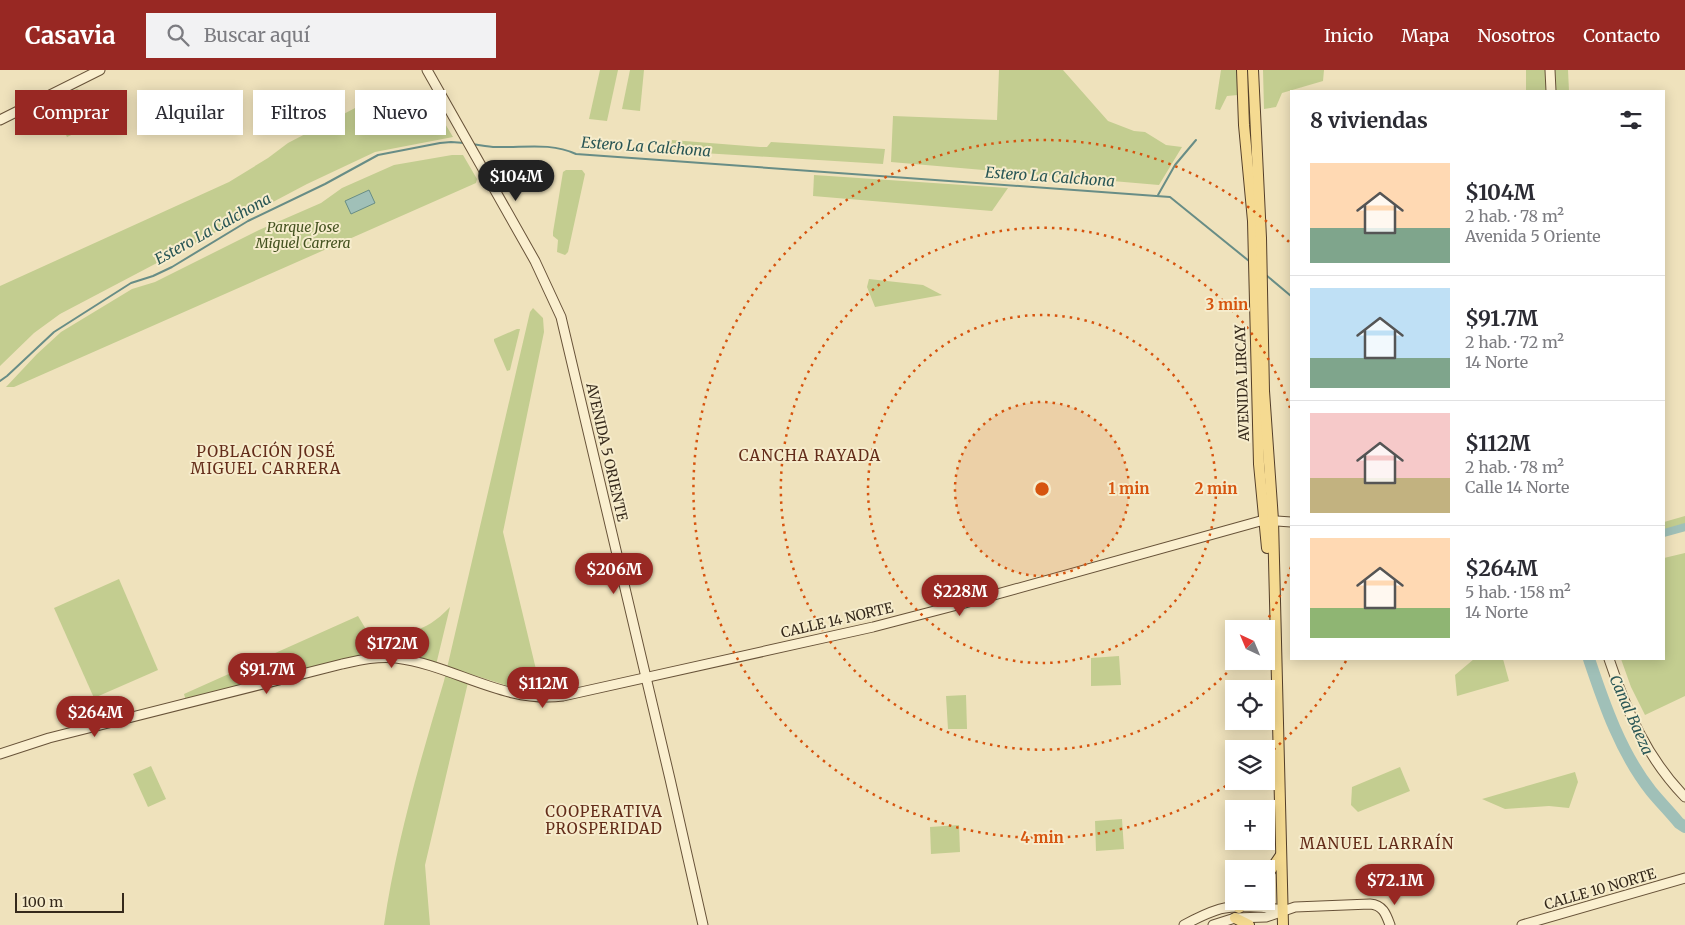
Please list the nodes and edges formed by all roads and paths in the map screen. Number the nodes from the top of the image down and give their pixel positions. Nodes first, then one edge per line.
1 (100, 70) edge
2 (427, 70) edge
3 (1242, 70) edge
4 (1253, 70) edge
5 (1550, 70) edge
6 (1550, 90) edge
7 (0, 120) edge
8 (1257, 248) junction
9 (1268, 520) junction
10 (1290, 522) edge
11 (1609, 660) edge
12 (646, 678) junction
13 (0, 754) edge
14 (1685, 797) edge
15 (1281, 855) junction
16 (1275, 864) edge
17 (1685, 878) edge
18 (1225, 908) edge
19 (1275, 908) edge
20 (1282, 910) junction
21 (1234, 918) junction
22 (703, 925) edge
23 (1184, 925) edge
24 (1213, 925) edge
25 (1249, 925) edge
26 (1282, 925) edge
27 (1390, 925) edge
28 (1522, 925) edge

1 - 7 street
2 - 12 street, AVENIDA 5 ORIENTE
3 - 8 main road, AVENIDA LIRCAY
4 - 8 main road, AVENIDA LIRCAY
5 - 6 street
8 - 9 main road, AVENIDA LIRCAY
9 - 10 street
9 - 12 street, CALLE 14 NORTE
9 - 15 main road, AVENIDA LIRCAY
11 - 14 street
12 - 13 street, CALLE 14 NORTE
12 - 22 street, AVENIDA 5 ORIENTE
15 - 16 main road
15 - 20 main road, AVENIDA LIRCAY
17 - 28 street, CALLE 10 NORTE
18 - 23 street
19 - 20 street
20 - 21 street
20 - 26 main road, AVENIDA LIRCAY
20 - 27 street
21 - 24 street
21 - 25 main road

